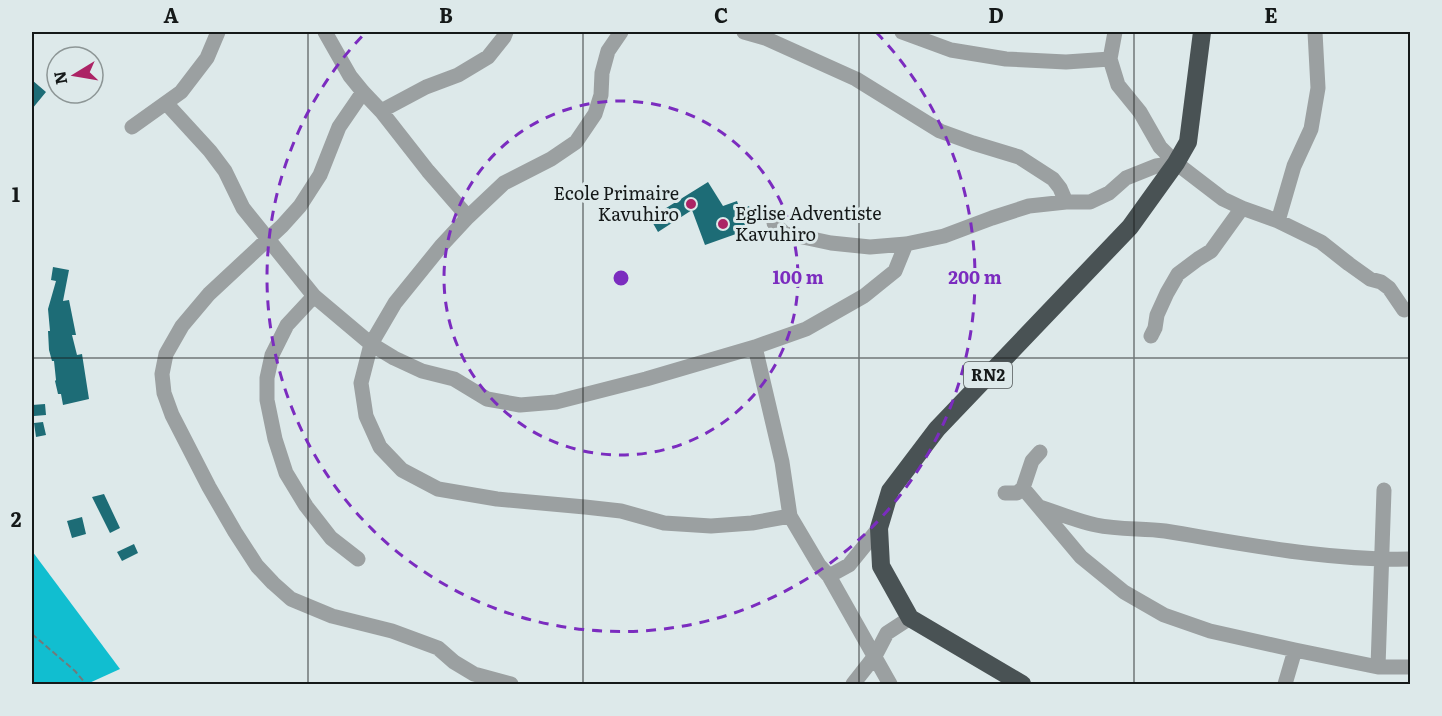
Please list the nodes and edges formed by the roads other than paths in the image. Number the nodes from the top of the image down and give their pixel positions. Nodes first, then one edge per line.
1 (218, 32) edge
2 (325, 32) edge
3 (506, 32) edge
4 (621, 32) edge
5 (744, 32) edge
6 (902, 32) edge
7 (1202, 32) edge
8 (1315, 32) edge
9 (1112, 33) edge
10 (1110, 59) junction
11 (363, 93) junction
12 (166, 103) junction
13 (381, 111) junction
14 (132, 127) dead end
15 (1176, 164) junction
16 (1066, 202) junction
17 (1242, 207) junction
18 (468, 217) junction
19 (1278, 221) junction
20 (774, 223) dead end
21 (268, 238) junction
22 (906, 244) junction
23 (314, 296) junction
24 (1404, 310) dead end
25 (1151, 336) dead end
26 (371, 344) junction
27 (755, 347) junction
28 (1040, 452) dead end
29 (1023, 488) junction
30 (1384, 490) dead end
31 (1005, 493) dead end
32 (1040, 507) junction
33 (790, 516) junction
34 (879, 528) junction
35 (358, 559) dead end
36 (1410, 559) edge
37 (1382, 560) junction
38 (829, 576) junction
39 (910, 618) junction
40 (1295, 650) junction
41 (875, 656) junction
42 (1378, 667) junction
43 (1410, 667) edge
44 (511, 684) edge
45 (853, 684) edge
46 (890, 684) edge
47 (1023, 684) edge
48 (1285, 684) edge

1 - 12 street
2 - 11 street
3 - 13 street
4 - 18 street
5 - 16 street
6 - 10 street
7 - 15 highway, RN2
8 - 19 street
9 - 10 street
10 - 15 street
11 - 13 street
11 - 21 street
12 - 14 street
12 - 21 street
13 - 18 street
15 - 16 street
15 - 17 street
15 - 34 highway, RN2
16 - 22 street
17 - 19 street
17 - 25 street
18 - 26 street
19 - 24 street
20 - 22 street
21 - 23 street
21 - 44 street
22 - 27 street
23 - 26 street
23 - 35 street
26 - 27 street
26 - 33 street
27 - 33 street
28 - 29 street
29 - 31 street
29 - 32 street
30 - 37 street
32 - 37 street
32 - 40 street
33 - 38 street
34 - 38 street
34 - 39 highway, RN2
36 - 37 street
37 - 42 street
38 - 41 street
39 - 41 street
39 - 47 highway
40 - 42 street
40 - 48 street
41 - 45 street
41 - 46 street
42 - 43 street

